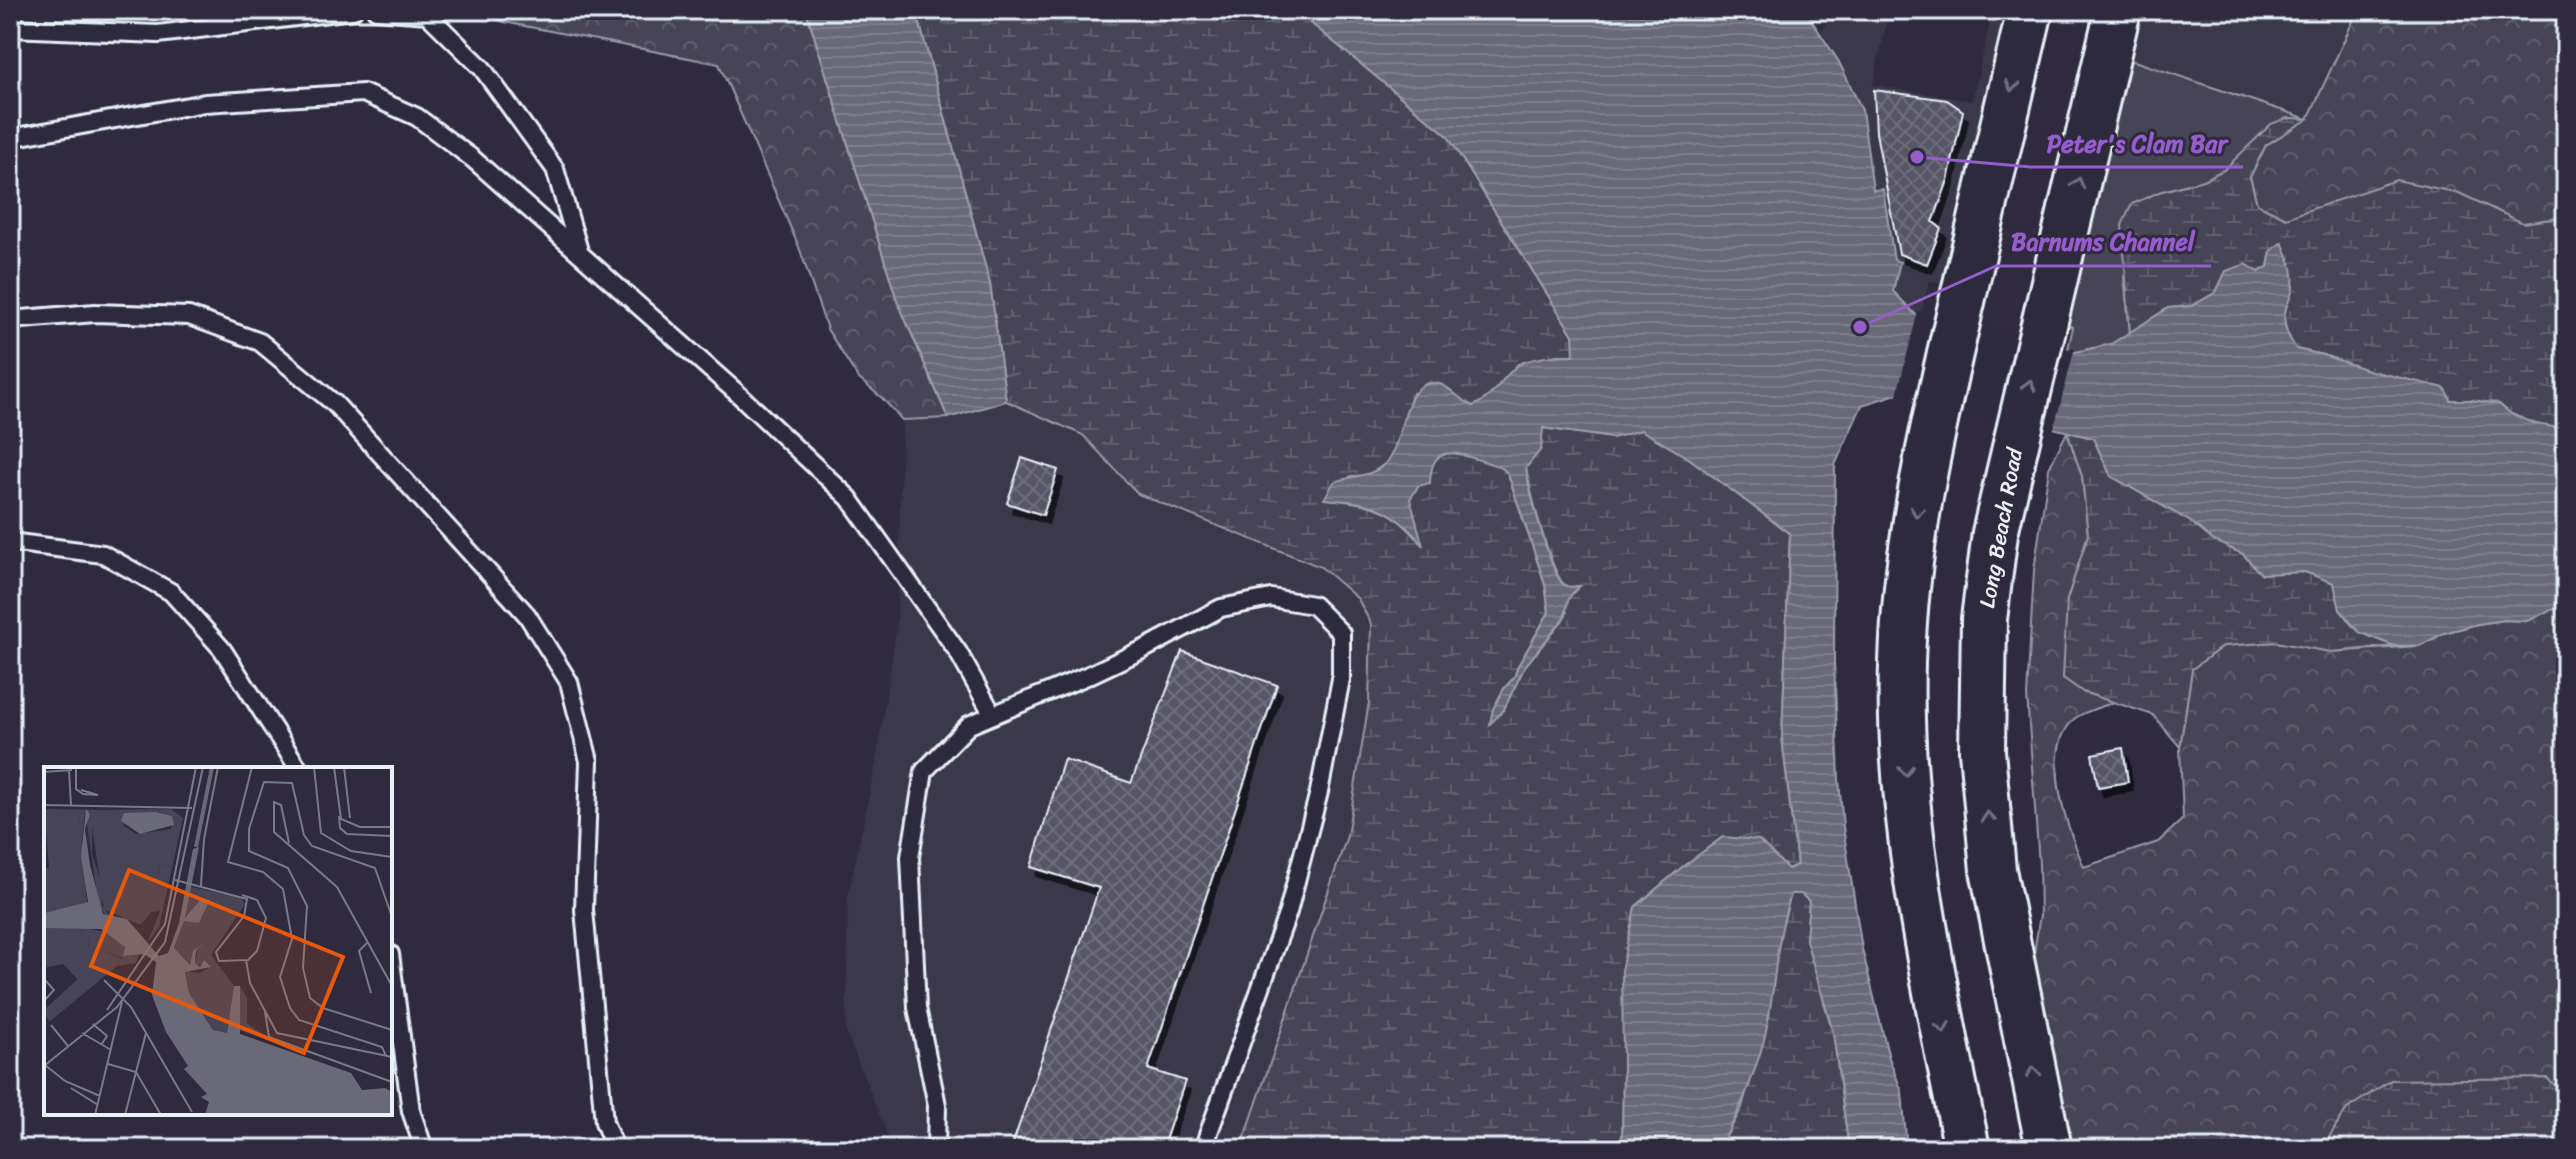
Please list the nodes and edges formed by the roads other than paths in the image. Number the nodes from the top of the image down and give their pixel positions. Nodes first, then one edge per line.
1 (353, 10) edge
2 (376, 10) edge
3 (2030, 10) edge
4 (2118, 10) edge
5 (10, 28) edge
6 (10, 138) edge
7 (580, 256) junction
8 (10, 320) edge
9 (10, 542) edge
10 (993, 715) junction
11 (298, 767) edge
12 (392, 969) edge
13 (424, 1149) edge
14 (615, 1149) edge
15 (936, 1149) edge
16 (1203, 1149) edge
17 (1967, 1149) edge
18 (2049, 1149) edge

1 - 5 lane
2 - 7 lane
3 -> 17 main road
18 -> 4 main road, Long Beach Road
6 - 7 lane
7 - 10 lane
8 - 14 lane
9 - 11 lane
10 - 15 lane
10 - 16 lane
12 - 13 lane

